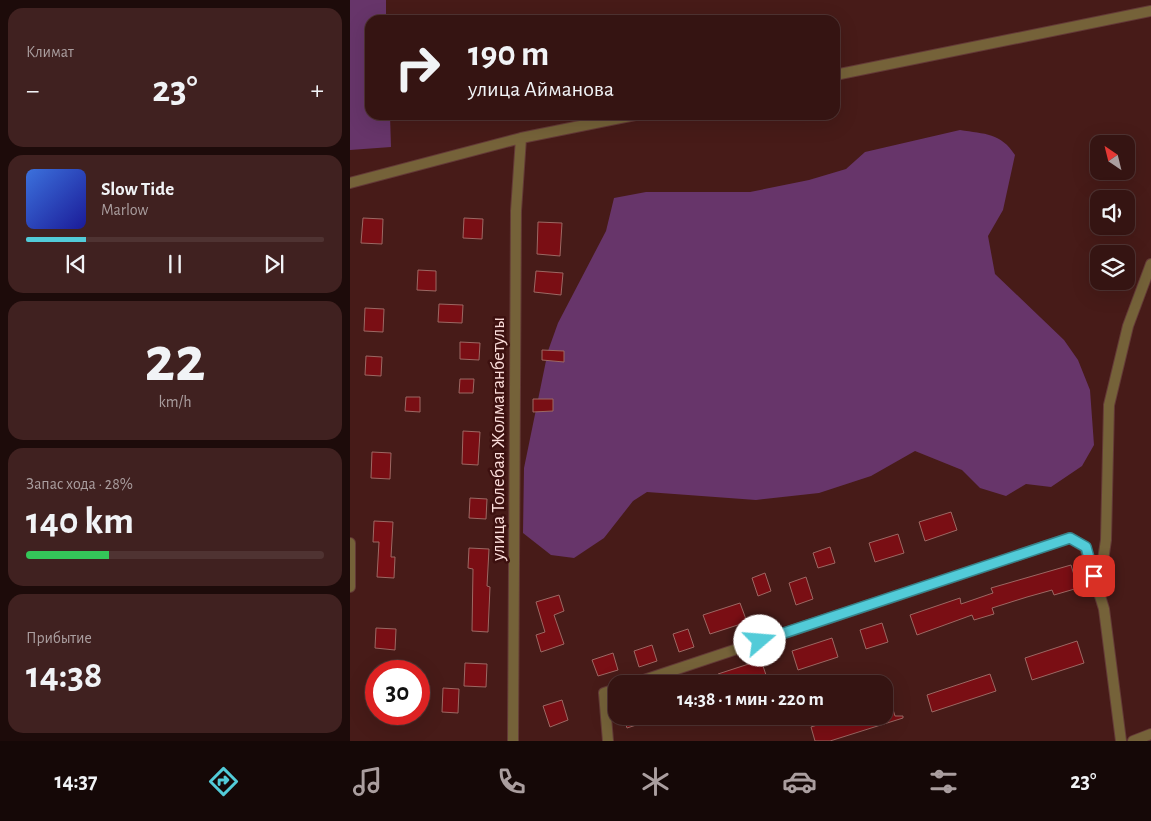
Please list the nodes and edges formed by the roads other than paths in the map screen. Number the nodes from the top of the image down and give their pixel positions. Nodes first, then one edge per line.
1 (1151, 11) edge
2 (840, 73) edge
3 (610, 120) edge
4 (521, 138) junction
5 (350, 183) edge
6 (1151, 264) edge
7 (350, 543) edge
8 (350, 587) edge
9 (1099, 591) junction
10 (659, 675) edge
11 (608, 692) edge
12 (1151, 734) edge
13 (513, 741) edge
14 (608, 741) edge
15 (1121, 741) edge
16 (1133, 741) edge

1 - 2 street
3 - 4 street
4 - 5 street
4 - 13 street, улица Толебая Жолмаганбетулы
6 - 9 street
7 - 8 street
9 - 10 street
9 - 15 street
11 - 14 street
12 - 16 street

